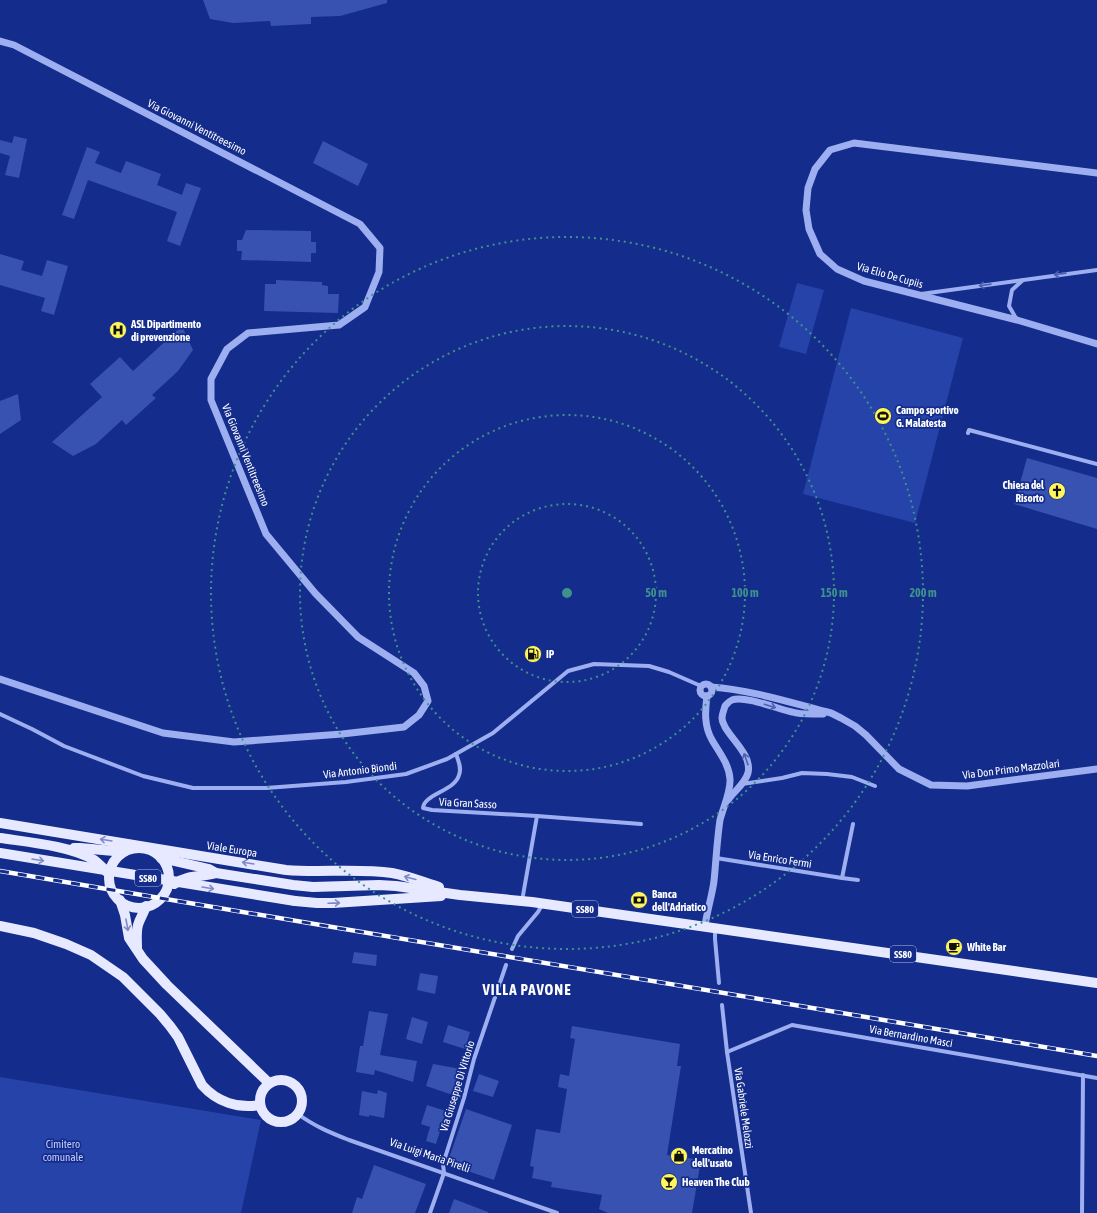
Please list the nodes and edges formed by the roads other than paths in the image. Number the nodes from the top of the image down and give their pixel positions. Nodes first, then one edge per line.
1 (0, 41) edge
2 (1097, 174) edge
3 (1097, 270) edge
4 (1024, 279) junction
5 (917, 294) junction
6 (1017, 320) junction
7 (1097, 344) edge
8 (968, 433) dead end
9 (1097, 464) edge
10 (0, 680) edge
11 (701, 686) junction
12 (711, 687) junction
13 (707, 696) junction
14 (831, 713) junction
15 (0, 714) edge
16 (456, 754) junction
17 (1097, 769) edge
18 (742, 784) junction
19 (875, 786) dead end
20 (725, 804) junction
21 (537, 816) junction
22 (1, 823) edge
23 (641, 824) dead end
24 (853, 824) dead end
25 (0, 838) edge
26 (66, 849) junction
27 (125, 851) junction
28 (0, 853) edge
29 (161, 858) junction
30 (716, 858) junction
31 (216, 873) junction
32 (110, 875) junction
33 (842, 878) junction
34 (858, 880) dead end
35 (167, 888) junction
36 (460, 895) junction
37 (120, 900) junction
38 (522, 901) junction
39 (543, 903) junction
40 (146, 906) junction
41 (0, 926) edge
42 (710, 927) junction
43 (137, 948) junction
44 (512, 949) dead end
45 (506, 965) dead end
46 (719, 983) dead end
47 (1097, 983) edge
48 (722, 1005) dead end
49 (727, 1052) junction
50 (1083, 1075) junction
51 (1097, 1078) edge
52 (269, 1083) junction
53 (260, 1105) junction
54 (298, 1114) junction
55 (444, 1173) junction
56 (430, 1213) edge
57 (557, 1213) edge
58 (751, 1213) edge
59 (1082, 1213) edge

1 - 10 street, Via Giovanni Ventitreesimo
2 - 5 street, Via Elio De Cupiis
3 -> 4 street
4 -> 5 street
4 - 6 street
5 - 6 street, Via Elio De Cupiis
6 - 7 street, Via Elio De Cupiis
8 - 9 street
11 - 12 street
11 - 13 street
11 - 16 street, Via Antonio Biondi
12 - 13 street
12 - 14 street, Via Don Primo Mazzolari
13 - 20 street
14 - 17 street, Via Don Primo Mazzolari
18 -> 14 street
15 - 16 street, Via Antonio Biondi
16 - 21 street, Via Gran Sasso
18 - 19 street
18 - 20 street
20 - 30 street
21 - 23 street, Via Gran Sasso
21 - 38 street
36 -> 22 main road, Viale Europa / SS80
24 - 33 street
25 - 26 main road, SS80
26 - 27 main road, SS80
26 - 32 main road, SS80
27 - 29 main road, SS80
27 - 32 main road
28 -> 36 main road, Viale Europa / SS80, bridge
29 - 31 main road, Viale Europa / SS80
29 - 35 main road, SS80
30 - 33 street, Via Enrico Fermi
30 - 42 street
31 - 35 main road, Viale Europa / SS80
31 - 36 main road, Viale Europa / SS80
32 - 37 main road
33 - 34 street, Via Enrico Fermi
35 - 40 main road, SS80
36 - 38 main road, Viale Europa / SS80
37 - 40 main road
37 -> 43 main road
38 - 39 main road, Viale Europa / SS80
39 - 42 main road, Viale Europa / SS80
39 - 44 street
40 - 43 main road
41 - 53 main road
42 - 46 street
42 - 47 main road, SS80
43 - 52 main road
45 - 55 street, Via Giuseppe Di Vittorio
48 - 49 street, Via Gabriele Melozzi
49 - 50 street, Via Bernardino Masci
49 - 58 street, Via Gabriele Melozzi
50 - 51 street, Via Bernardino Masci
50 - 59 street
52 - 53 main road
52 - 54 main road
53 - 54 main road
54 - 55 street, Via Luigi Maria Pirelli
55 - 56 street, Via Giuseppe Di Vittorio
55 - 57 street, Via Luigi Maria Pirelli

